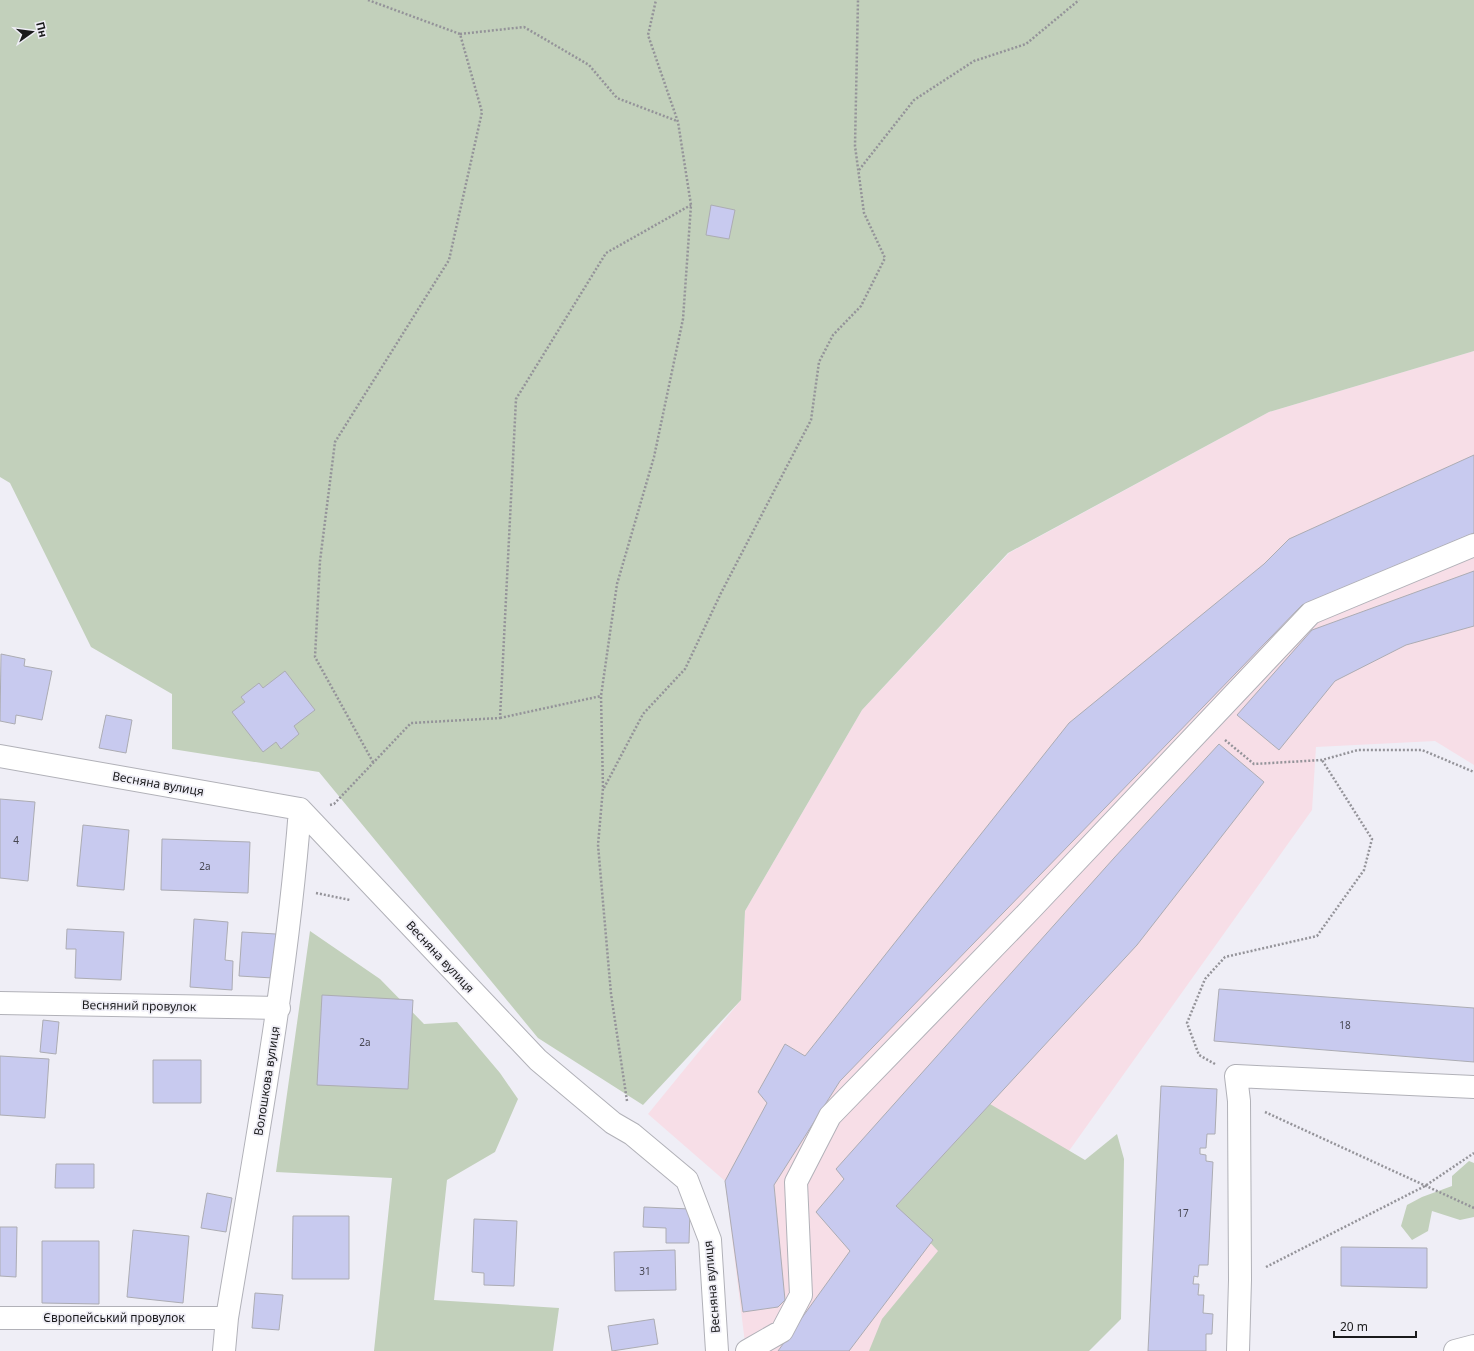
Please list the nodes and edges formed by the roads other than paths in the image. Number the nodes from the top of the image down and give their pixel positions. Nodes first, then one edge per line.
1 (1474, 545) edge
2 (0, 756) edge
3 (300, 809) junction
4 (0, 1004) edge
5 (279, 1008) junction
6 (1474, 1086) edge
7 (0, 1318) edge
8 (227, 1318) junction
9 (1474, 1346) edge
10 (224, 1351) edge
11 (717, 1351) edge
12 (747, 1351) edge
13 (1238, 1351) edge
14 (1455, 1351) edge

1 - 12 street
2 - 3 street, Весняна вулиця
3 - 5 street, Волошкова вулиця
3 - 11 street, Весняна вулиця
4 - 5 street, Весняний провулок
5 - 8 street, Волошкова вулиця
6 - 13 street
7 - 8 street, Європейський провулок
8 - 10 street, Волошкова вулиця
9 - 14 street

